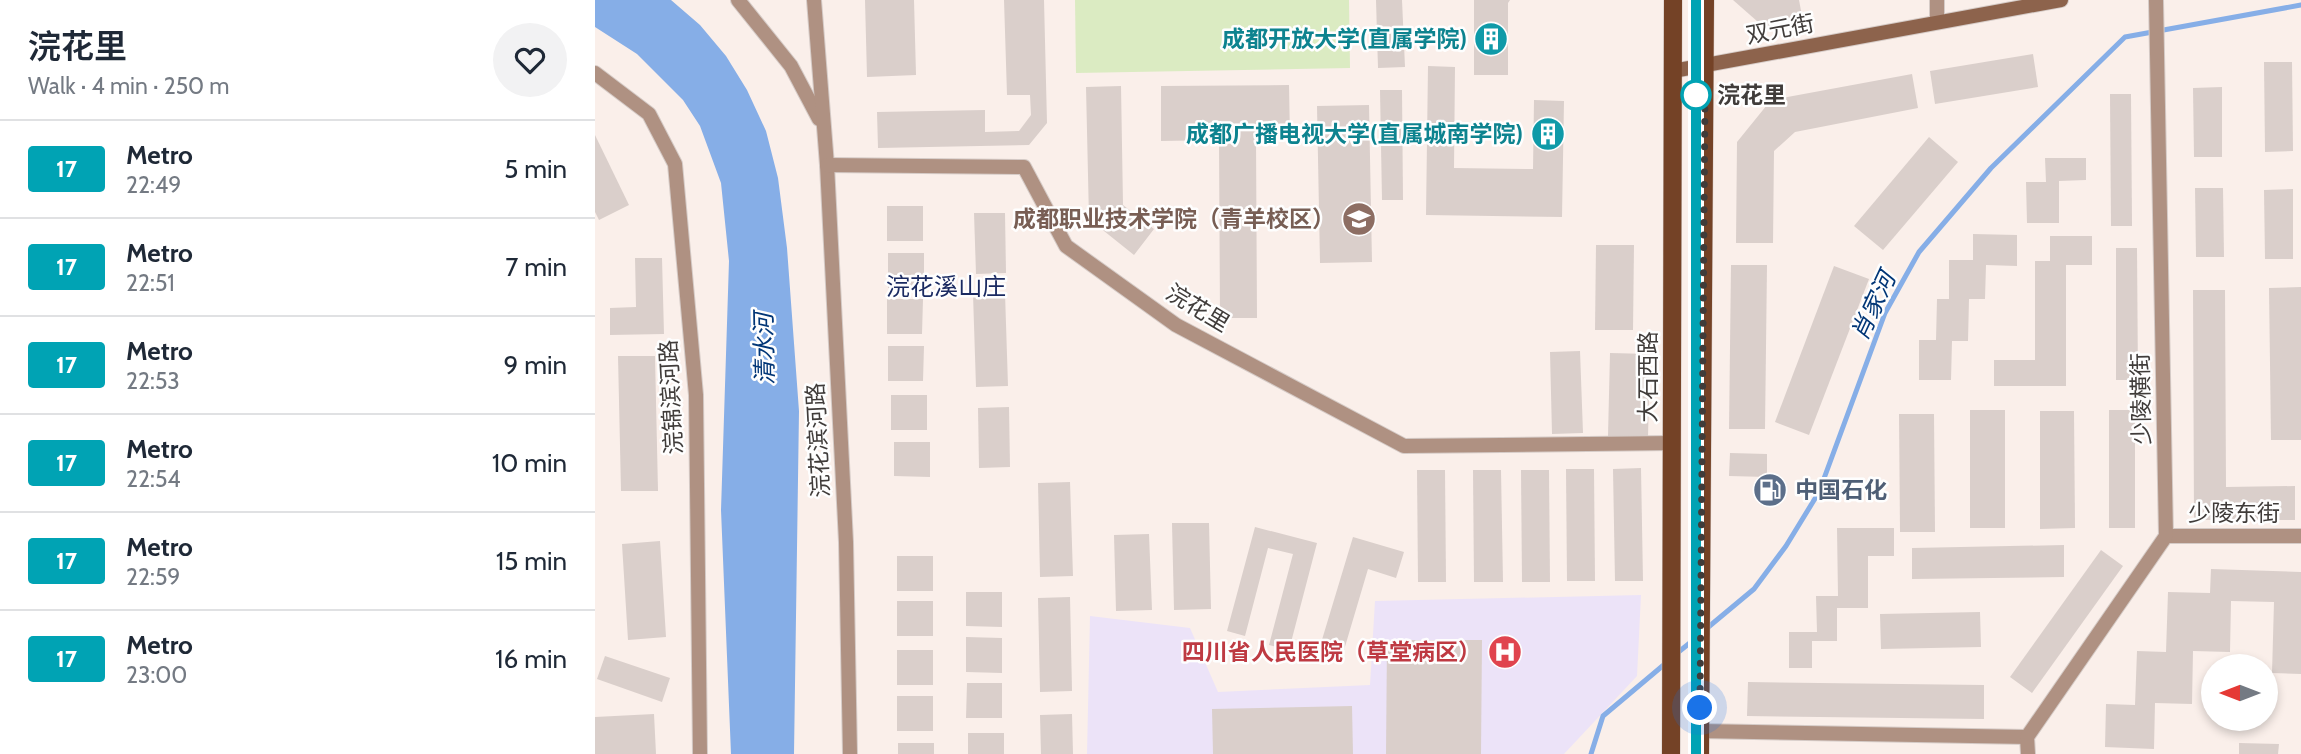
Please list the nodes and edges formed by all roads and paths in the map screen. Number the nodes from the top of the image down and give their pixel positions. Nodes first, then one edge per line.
1 (738, 0) edge
2 (814, 0) edge
3 (1673, 0) edge
4 (1705, 0) edge
5 (1937, 0) edge
6 (2061, 0) edge
7 (2157, 5) edge
8 (1937, 22) junction
9 (1705, 66) junction
10 (1673, 71) junction
11 (595, 73) edge
12 (821, 124) junction
13 (827, 165) junction
14 (1672, 443) junction
15 (2166, 536) junction
16 (2301, 536) edge
17 (1700, 731) junction
18 (2028, 737) junction
19 (700, 754) edge
20 (850, 754) edge
21 (1671, 754) edge
22 (1700, 754) edge
23 (2028, 754) edge

1 - 12 street, 浣花滨河路
2 - 12 street, 浣花滨河路
3 - 10 main road, 大石西路
4 - 9 main road
5 - 8 street
6 - 8 main road, 双元街
7 - 15 street, 少陵横街
8 - 9 main road, 双元街
9 - 10 main road, 双元街
9 - 17 main road
10 - 14 main road, 大石西路
11 - 19 street, 浣锦滨河路
12 - 13 street, 浣花滨河路
13 - 14 street, 浣花里
13 - 20 street, 浣花滨河路
14 - 21 main road, 大石西路
15 - 16 street, 少陵东街
15 - 18 street
17 - 18 street
17 - 22 main road
18 - 23 street

